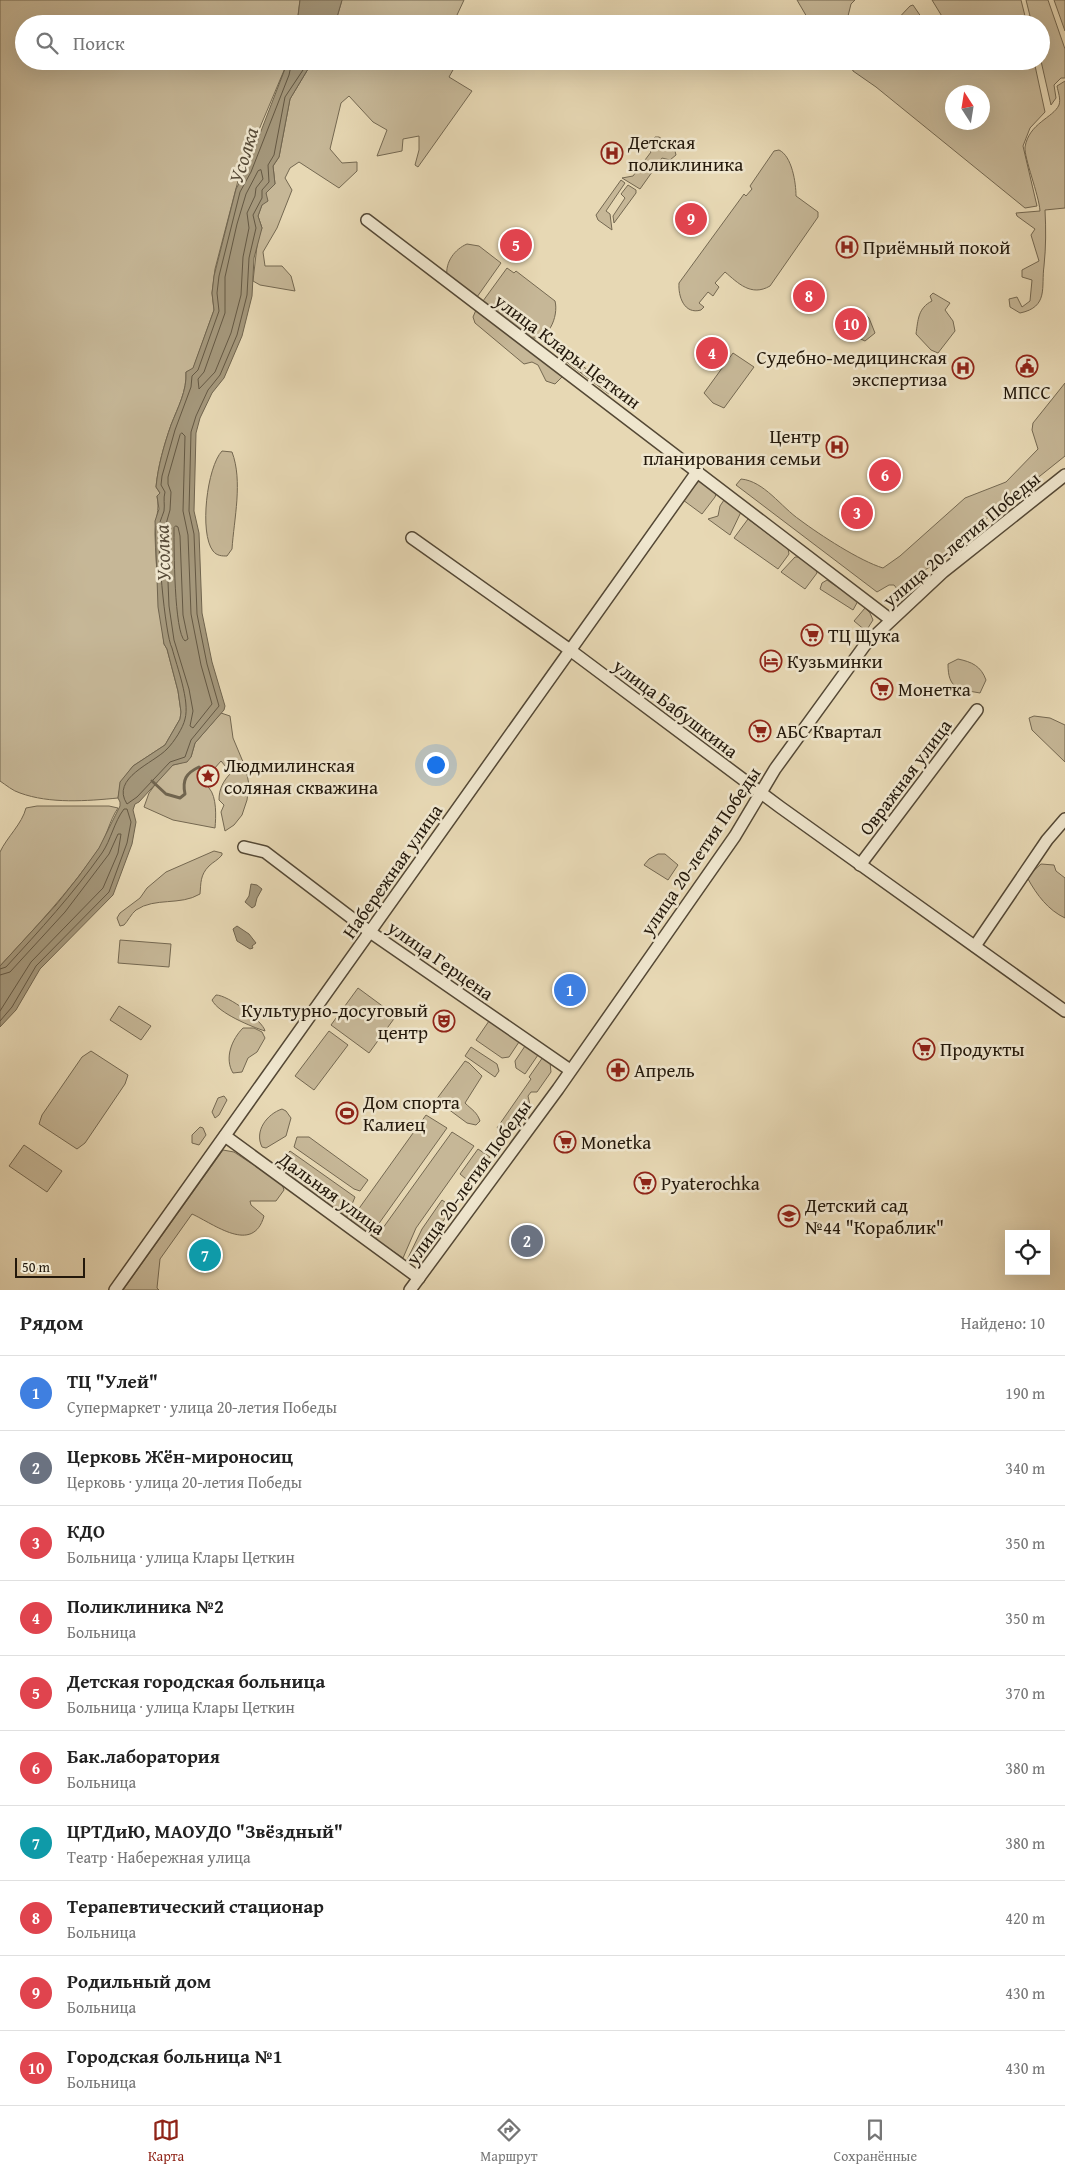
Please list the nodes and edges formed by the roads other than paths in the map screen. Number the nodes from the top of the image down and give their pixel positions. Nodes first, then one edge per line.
1 (367, 220) dead end
2 (697, 472) junction
3 (1065, 475) edge
4 (412, 538) dead end
5 (891, 620) junction
6 (570, 650) junction
7 (977, 710) dead end
8 (760, 793) junction
9 (1065, 819) edge
10 (244, 847) dead end
11 (860, 865) junction
12 (370, 932) junction
13 (975, 946) junction
14 (1065, 1011) edge
15 (570, 1070) junction
16 (225, 1136) junction
17 (419, 1278) junction
18 (115, 1290) edge
19 (410, 1290) edge

1 - 2 street, улица Клары Цеткин
2 - 5 street, улица Клары Цеткин
2 - 6 street, Набережная улица
3 - 5 street, улица 20-летия Победы
4 - 6 street, улица Бабушкина
5 - 8 street, улица 20-летия Победы
6 - 8 street, улица Бабушкина
6 - 12 street, Набережная улица
7 - 11 street, Овражная улица
8 - 11 street, улица Бабушкина
8 - 15 street, улица 20-летия Победы
9 - 13 street
10 - 12 street, улица Герцена
11 - 13 street, улица Бабушкина
12 - 15 street, улица Герцена
12 - 16 street, Набережная улица
13 - 14 street, улица Бабушкина
15 - 17 street, улица 20-летия Победы
16 - 17 street, Дальняя улица
16 - 18 street, Набережная улица
17 - 19 street, улица 20-летия Победы

